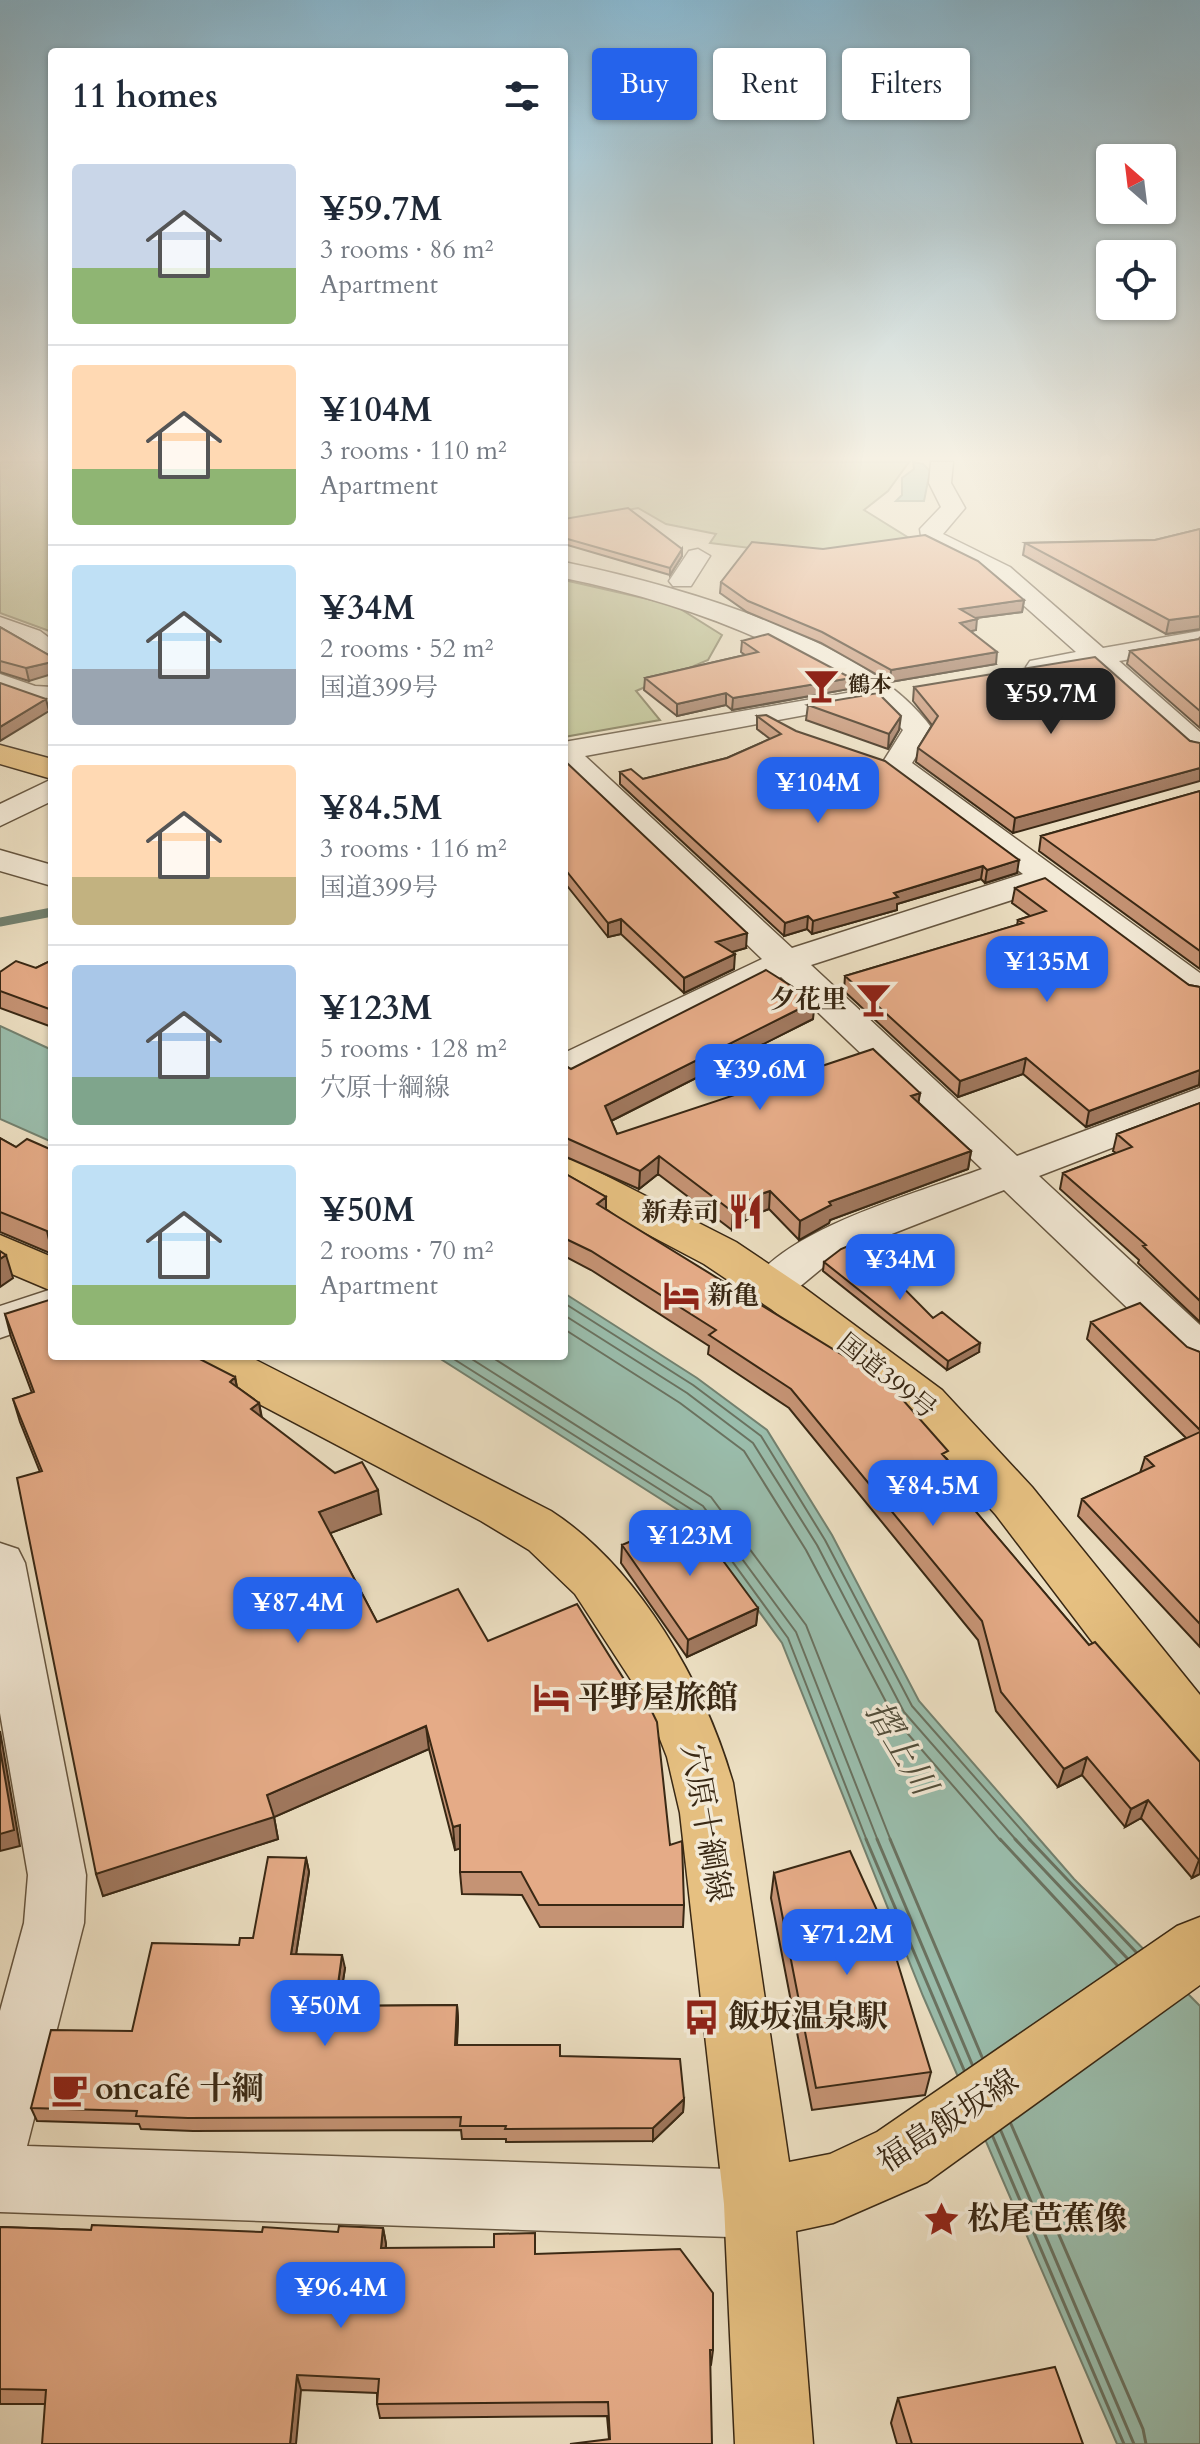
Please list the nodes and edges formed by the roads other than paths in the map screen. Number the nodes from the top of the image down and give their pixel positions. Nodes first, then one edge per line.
1 (590, 576) edge
2 (661, 576) edge
3 (685, 576) edge
4 (1006, 576) edge
5 (682, 581) junction
6 (716, 611) junction
7 (0, 625) edge
8 (1200, 639) edge
9 (48, 650) edge
10 (1098, 657) junction
11 (1011, 672) edge
12 (0, 682) edge
13 (926, 687) edge
14 (884, 695) junction
15 (48, 696) edge
16 (769, 714) junction
17 (806, 735) edge
18 (1200, 747) edge
19 (568, 751) edge
20 (0, 754) edge
21 (568, 756) edge
22 (48, 768) edge
23 (48, 790) edge
24 (0, 817) edge
25 (1040, 837) edge
26 (1005, 848) junction
27 (0, 860) edge
28 (48, 875) edge
29 (1045, 878) junction
30 (785, 962) junction
31 (1200, 990) edge
32 (568, 1065) edge
33 (1200, 1100) edge
34 (1007, 1173) junction
35 (568, 1174) edge
36 (0, 1250) edge
37 (48, 1274) edge
38 (771, 1287) junction
39 (48, 1305) edge
40 (0, 1322) edge
41 (1200, 1351) edge
42 (216, 1360) edge
43 (0, 1563) edge
44 (1200, 1738) edge
45 (1200, 1947) edge
46 (0, 2132) edge
47 (0, 2179) edge
48 (759, 2204) junction
49 (774, 2444) edge

1 - 6 street
2 - 5 street
3 - 5 street
4 - 10 street
5 - 6 street
6 - 14 street
7 - 9 street
8 - 10 street
10 - 11 street
10 - 18 street
12 - 15 street
13 - 14 street
14 - 16 street
14 - 26 street
16 - 17 street
16 - 19 street
20 - 22 main road
21 - 30 street
23 - 24 street
25 - 26 street
26 - 29 street
27 - 28 street
29 - 30 street
29 - 31 street
30 - 32 street
30 - 34 street
33 - 34 street
34 - 38 street
34 - 41 street
35 - 38 main road, 国道399号
36 - 37 main road
38 - 44 main road, 国道399号
39 - 40 street
42 - 48 main road, 穴原十綱線
43 - 46 street
45 - 48 main road, 福島飯坂線
47 - 48 street
48 - 49 main road

